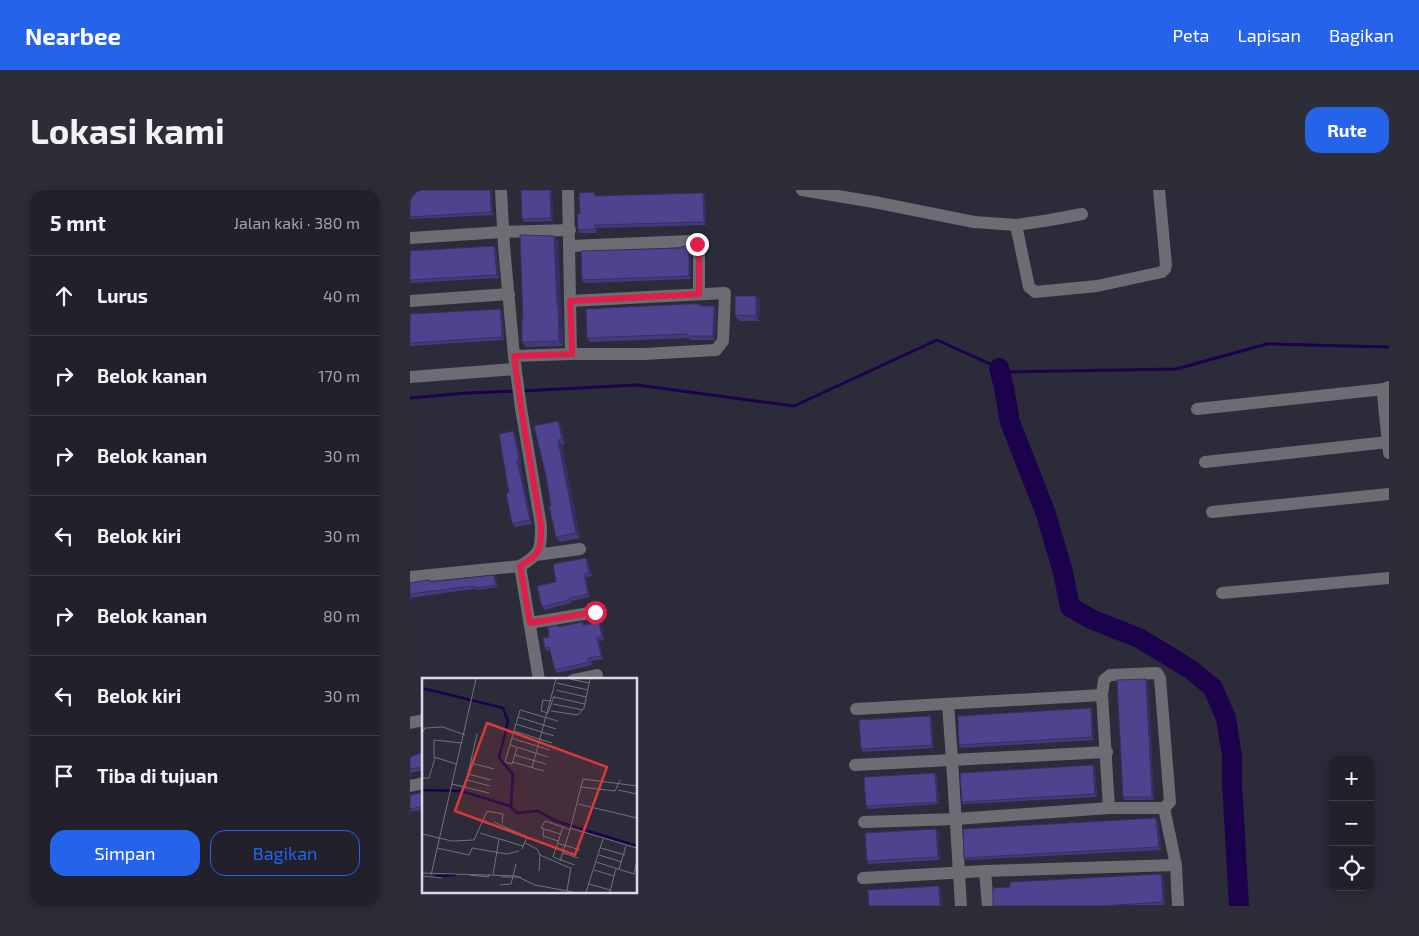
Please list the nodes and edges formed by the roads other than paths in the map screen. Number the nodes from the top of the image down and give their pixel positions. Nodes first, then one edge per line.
1 (501, 190) edge
2 (568, 190) edge
3 (802, 190) edge
4 (1159, 190) edge
5 (1082, 214) dead end
6 (1016, 225) junction
7 (570, 230) junction
8 (504, 232) junction
9 (410, 238) edge
10 (570, 246) junction
11 (509, 294) junction
12 (699, 294) junction
13 (570, 301) junction
14 (410, 302) edge
15 (572, 354) junction
16 (515, 368) junction
17 (410, 377) edge
18 (1386, 388) edge
19 (1197, 409) dead end
20 (1388, 448) edge
21 (1205, 462) dead end
22 (1389, 494) edge
23 (1212, 512) dead end
24 (580, 549) dead end
25 (536, 555) junction
26 (520, 566) junction
27 (410, 578) edge
28 (1389, 578) edge
29 (1222, 593) dead end
30 (595, 612) dead end
31 (530, 623) junction
32 (597, 675) dead end
33 (539, 678) edge
34 (583, 678) edge
35 (1102, 695) junction
36 (948, 704) junction
37 (856, 709) dead end
38 (1106, 752) junction
39 (952, 760) junction
40 (855, 765) dead end
41 (1109, 808) junction
42 (1164, 808) junction
43 (956, 819) junction
44 (864, 822) dead end
45 (1176, 865) junction
46 (985, 871) junction
47 (958, 872) junction
48 (863, 878) dead end
49 (960, 906) edge
50 (988, 906) edge
51 (1178, 906) edge

1 - 8 street
2 - 7 street
3 - 6 street
4 - 6 street
5 - 6 street
7 - 8 street
7 - 10 street
8 - 9 street
8 - 11 street
10 - 12 street
10 - 13 street
11 - 14 street
11 - 16 street
12 - 13 street
12 - 15 street
13 - 15 street
15 - 16 street
16 - 17 street
16 - 25 street
18 - 19 street
18 - 20 street
20 - 21 street
22 - 23 street
24 - 25 street
25 - 26 street
26 - 27 street
26 - 31 street
28 - 29 street
30 - 31 street
31 - 33 street
32 - 34 street
35 - 36 street
35 - 38 street
35 - 42 street
36 - 37 street
36 - 39 street
38 - 39 street
38 - 41 street
39 - 40 street
39 - 43 street
41 - 42 street
41 - 43 street
42 - 45 street
43 - 44 street
43 - 47 street
45 - 46 street
45 - 51 street
46 - 47 street
46 - 50 street
47 - 48 street
47 - 49 street

